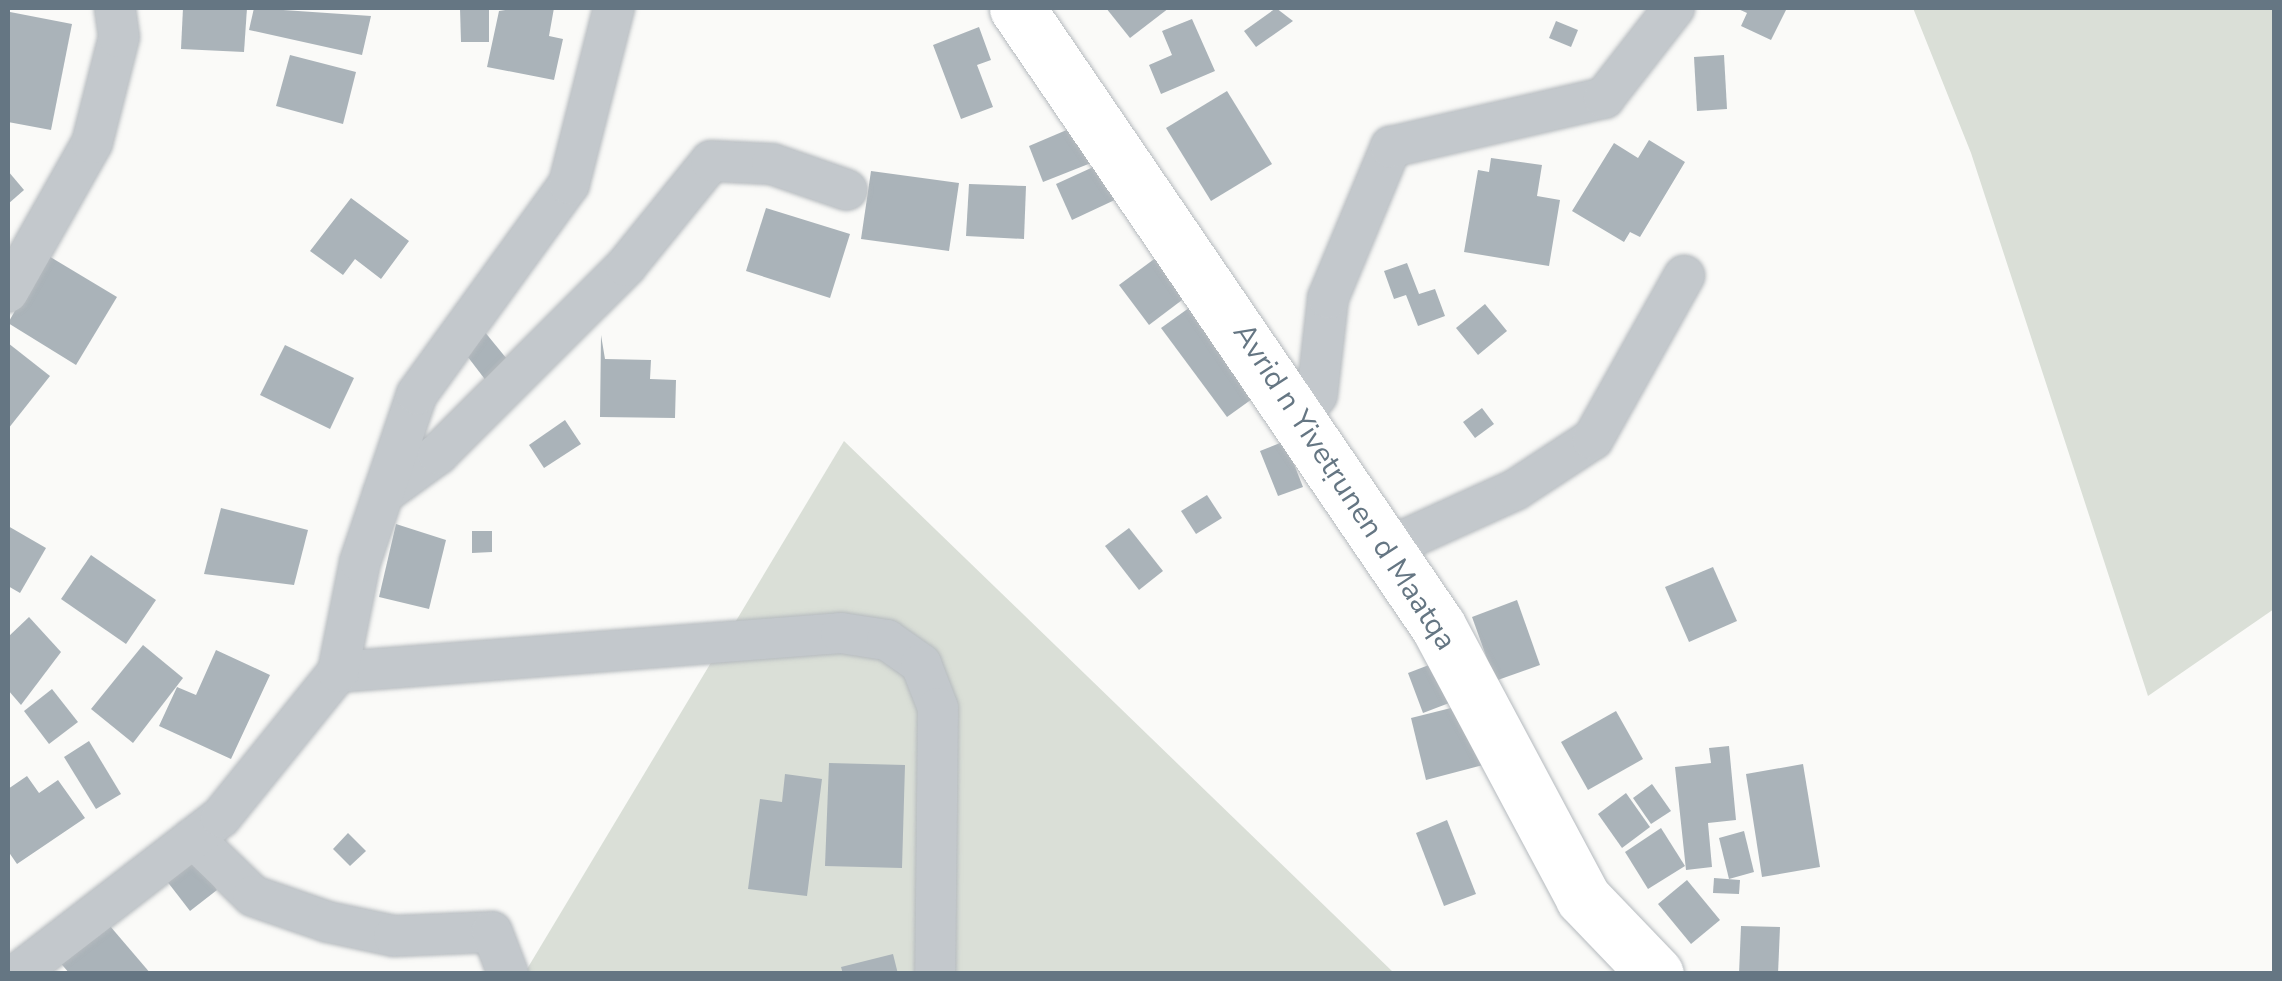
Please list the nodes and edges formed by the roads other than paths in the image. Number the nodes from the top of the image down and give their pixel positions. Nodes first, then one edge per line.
1 (115, 8) edge
2 (614, 8) edge
3 (1016, 8) edge
4 (1674, 8) edge
5 (846, 190) dead end
6 (1684, 276) dead end
7 (8, 292) edge
8 (1301, 416) junction
9 (383, 494) junction
10 (1387, 548) junction
11 (338, 672) junction
12 (193, 838) junction
13 (17, 974) edge
14 (508, 974) edge
15 (935, 974) edge
16 (1656, 974) edge

1 - 7 street
2 - 9 street
3 - 8 main road, Avrid n Yivetṛunen d Maatqa
4 - 8 street
5 - 9 street
6 - 10 street
8 - 10 main road, Avrid n Yivetṛunen d Maatqa
9 - 11 street
10 - 16 main road, Avrid n Yivetṛunen d Maatqa
11 - 12 street
11 - 15 street
12 - 13 street
12 - 14 street

